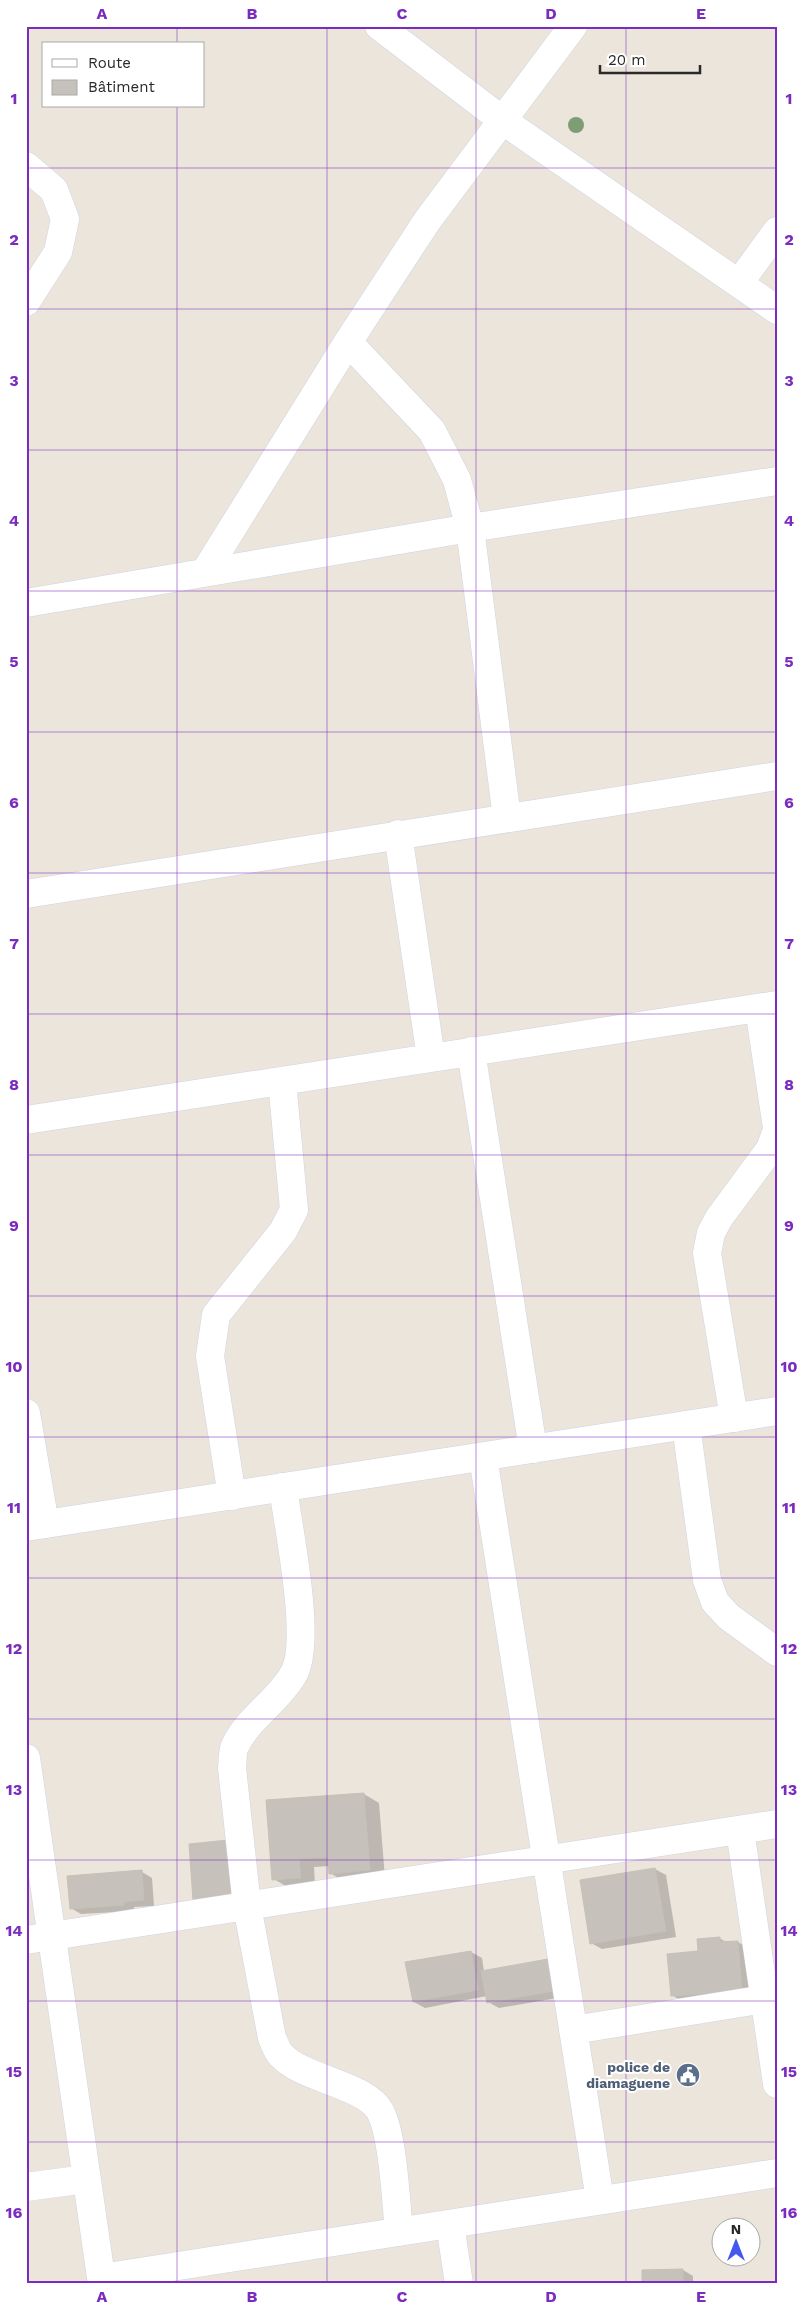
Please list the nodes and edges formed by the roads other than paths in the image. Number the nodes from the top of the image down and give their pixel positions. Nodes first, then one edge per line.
1 (379, 26) edge
2 (573, 26) edge
3 (502, 120) junction
4 (26, 166) edge
5 (777, 231) edge
6 (739, 283) junction
7 (26, 302) edge
8 (777, 310) edge
9 (348, 342) junction
10 (777, 481) edge
11 (470, 528) junction
12 (205, 572) junction
13 (26, 602) edge
14 (777, 776) edge
15 (507, 818) junction
16 (398, 834) junction
17 (26, 894) edge
18 (768, 1007) edge
19 (471, 1051) junction
20 (431, 1058) junction
21 (282, 1081) junction
22 (26, 1120) edge
23 (777, 1129) edge
24 (777, 1412) edge
25 (26, 1414) edge
26 (734, 1418) junction
27 (686, 1425) junction
28 (533, 1449) junction
29 (483, 1457) junction
30 (283, 1487) junction
31 (232, 1496) junction
32 (36, 1526) edge
33 (777, 1652) edge
34 (26, 1758) edge
35 (777, 1824) edge
36 (740, 1830) junction
37 (546, 1860) junction
38 (247, 1906) junction
39 (39, 1938) edge
40 (764, 1999) junction
41 (572, 2030) junction
42 (777, 2084) edge
43 (777, 2173) edge
44 (86, 2179) junction
45 (26, 2187) edge
46 (600, 2200) junction
47 (450, 2224) junction
48 (400, 2232) junction
49 (101, 2281) edge
50 (459, 2284) edge

1 - 3 street
2 - 3 street
3 - 6 street
3 - 9 street
4 - 7 street
5 - 6 street
6 - 8 street
9 - 11 street
9 - 12 street
10 - 11 street
11 - 12 street
11 - 15 street
12 - 13 street
14 - 15 street
15 - 16 street
16 - 17 street
16 - 20 street
18 - 19 street
18 - 23 street
19 - 20 street
19 - 28 street
20 - 21 street
21 - 22 street
21 - 31 street
23 - 26 street
24 - 26 street
25 - 32 street
26 - 27 street
27 - 28 street
27 - 33 street
28 - 29 street
29 - 30 street
29 - 37 street
30 - 31 street
30 - 38 street
31 - 32 street
34 - 39 street
35 - 36 street
36 - 37 street
36 - 40 street
37 - 38 street
37 - 41 street
38 - 39 street
38 - 48 street
39 - 44 street
40 - 41 street
40 - 42 street
41 - 46 street
43 - 46 street
44 - 45 street
44 - 49 street
46 - 47 street
47 - 48 street
47 - 50 street
48 - 49 street

